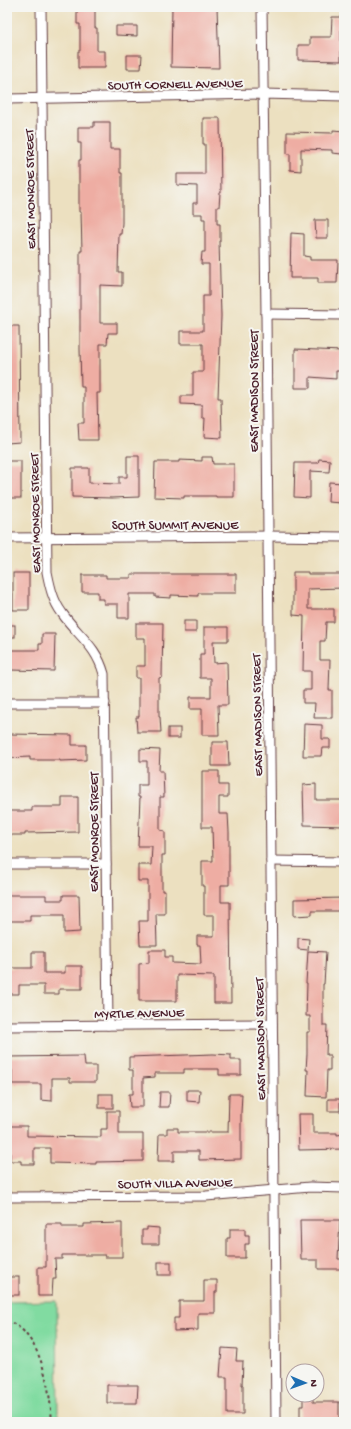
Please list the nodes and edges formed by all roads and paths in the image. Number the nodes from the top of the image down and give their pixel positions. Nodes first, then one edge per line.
1 (41, 7) edge
2 (262, 7) edge
3 (263, 94) junction
4 (344, 96) edge
5 (41, 98) junction
6 (7, 99) edge
7 (266, 314) junction
8 (344, 315) edge
9 (268, 536) junction
10 (344, 537) edge
11 (7, 538) edge
12 (46, 538) junction
13 (105, 703) junction
14 (7, 704) edge
15 (271, 861) junction
16 (344, 862) edge
17 (7, 864) edge
18 (106, 864) junction
19 (272, 1024) junction
20 (108, 1025) junction
21 (7, 1026) edge
22 (344, 1188) edge
23 (274, 1191) junction
24 (7, 1197) edge
25 (7, 1320) edge
26 (52, 1422) edge
27 (276, 1422) edge

1 - 5 street, EAST MONROE STREET
2 - 3 street, EAST MADISON STREET
3 - 4 street, SOUTH CORNELL AVENUE
3 - 5 street, SOUTH CORNELL AVENUE
3 - 7 street, EAST MADISON STREET
5 - 6 street, SOUTH CORNELL AVENUE
5 - 12 street, EAST MONROE STREET
7 - 8 street
7 - 9 street, EAST MADISON STREET
9 - 10 street, SOUTH SUMMIT AVENUE
9 - 12 street, SOUTH SUMMIT AVENUE
9 - 15 street, EAST MADISON STREET
11 - 12 street, SOUTH SUMMIT AVENUE
12 - 13 street, EAST MONROE STREET
13 - 14 street
13 - 18 street, EAST MONROE STREET
15 - 16 street
15 - 19 street, EAST MADISON STREET
17 - 18 street
18 - 20 street, EAST MONROE STREET
19 - 20 street, MYRTLE AVENUE
19 - 23 street, EAST MADISON STREET
20 - 21 street, MYRTLE AVENUE
22 - 23 street, SOUTH VILLA AVENUE
23 - 24 street, SOUTH VILLA AVENUE
23 - 27 street, EAST MADISON STREET
25 - 26 path

